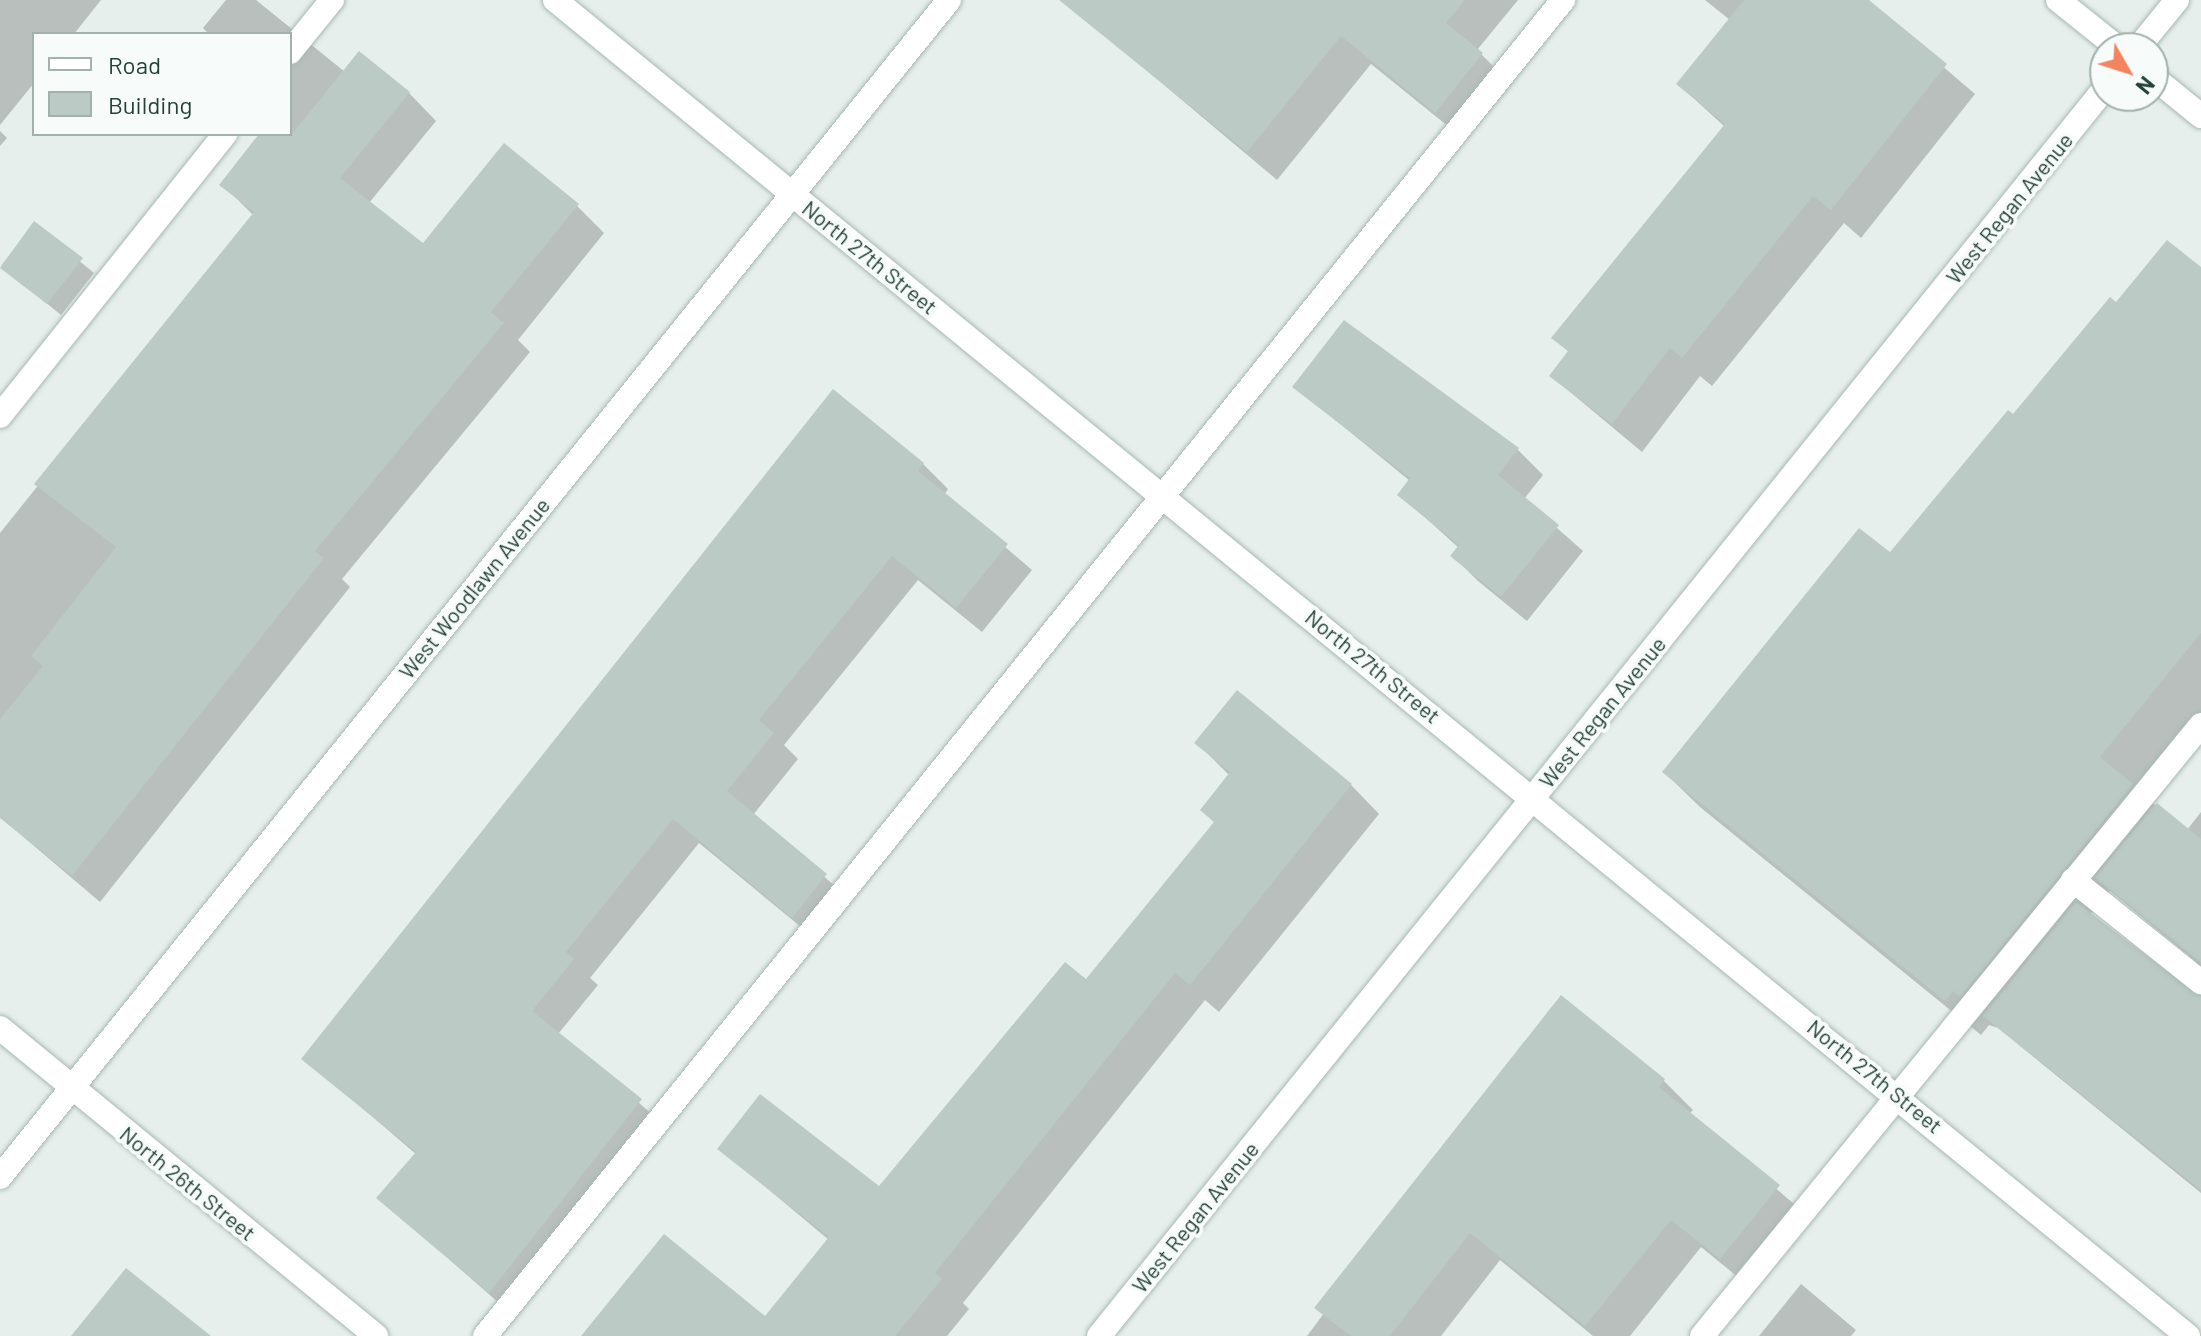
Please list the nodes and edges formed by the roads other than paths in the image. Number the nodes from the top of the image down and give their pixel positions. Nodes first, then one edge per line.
1 (332, 0) edge
2 (555, 0) edge
3 (949, 0) edge
4 (1563, 0) edge
5 (2058, 0) edge
6 (2177, 0) edge
7 (2098, 32) edge
8 (2151, 32) edge
9 (292, 50) edge
10 (2169, 90) edge
11 (2089, 108) edge
12 (2201, 116) edge
13 (223, 136) edge
14 (792, 194) junction
15 (0, 416) edge
16 (1163, 496) junction
17 (2201, 725) edge
18 (1534, 797) junction
19 (2073, 880) junction
20 (2201, 982) edge
21 (0, 1028) edge
22 (72, 1089) junction
23 (1898, 1095) junction
24 (0, 1177) edge
25 (376, 1336) edge
26 (485, 1336) edge
27 (1099, 1336) edge
28 (1702, 1336) edge
29 (2188, 1336) edge

1 - 9 street
2 - 14 street, North 27th Street
3 - 14 street, West Woodlawn Avenue
4 - 16 street
5 - 7 street
6 - 8 street
10 - 12 street
11 - 18 street, West Regan Avenue
13 - 15 street
14 - 16 street, North 27th Street
14 - 22 street, West Woodlawn Avenue
16 - 18 street, North 27th Street
16 - 26 street
17 - 19 street
18 - 23 street, North 27th Street
18 - 27 street, West Regan Avenue
19 - 20 street
19 - 23 street
21 - 22 street, North 26th Street
22 - 24 street, West Woodlawn Avenue
22 - 25 street, North 26th Street
23 - 28 street
23 - 29 street, North 27th Street

